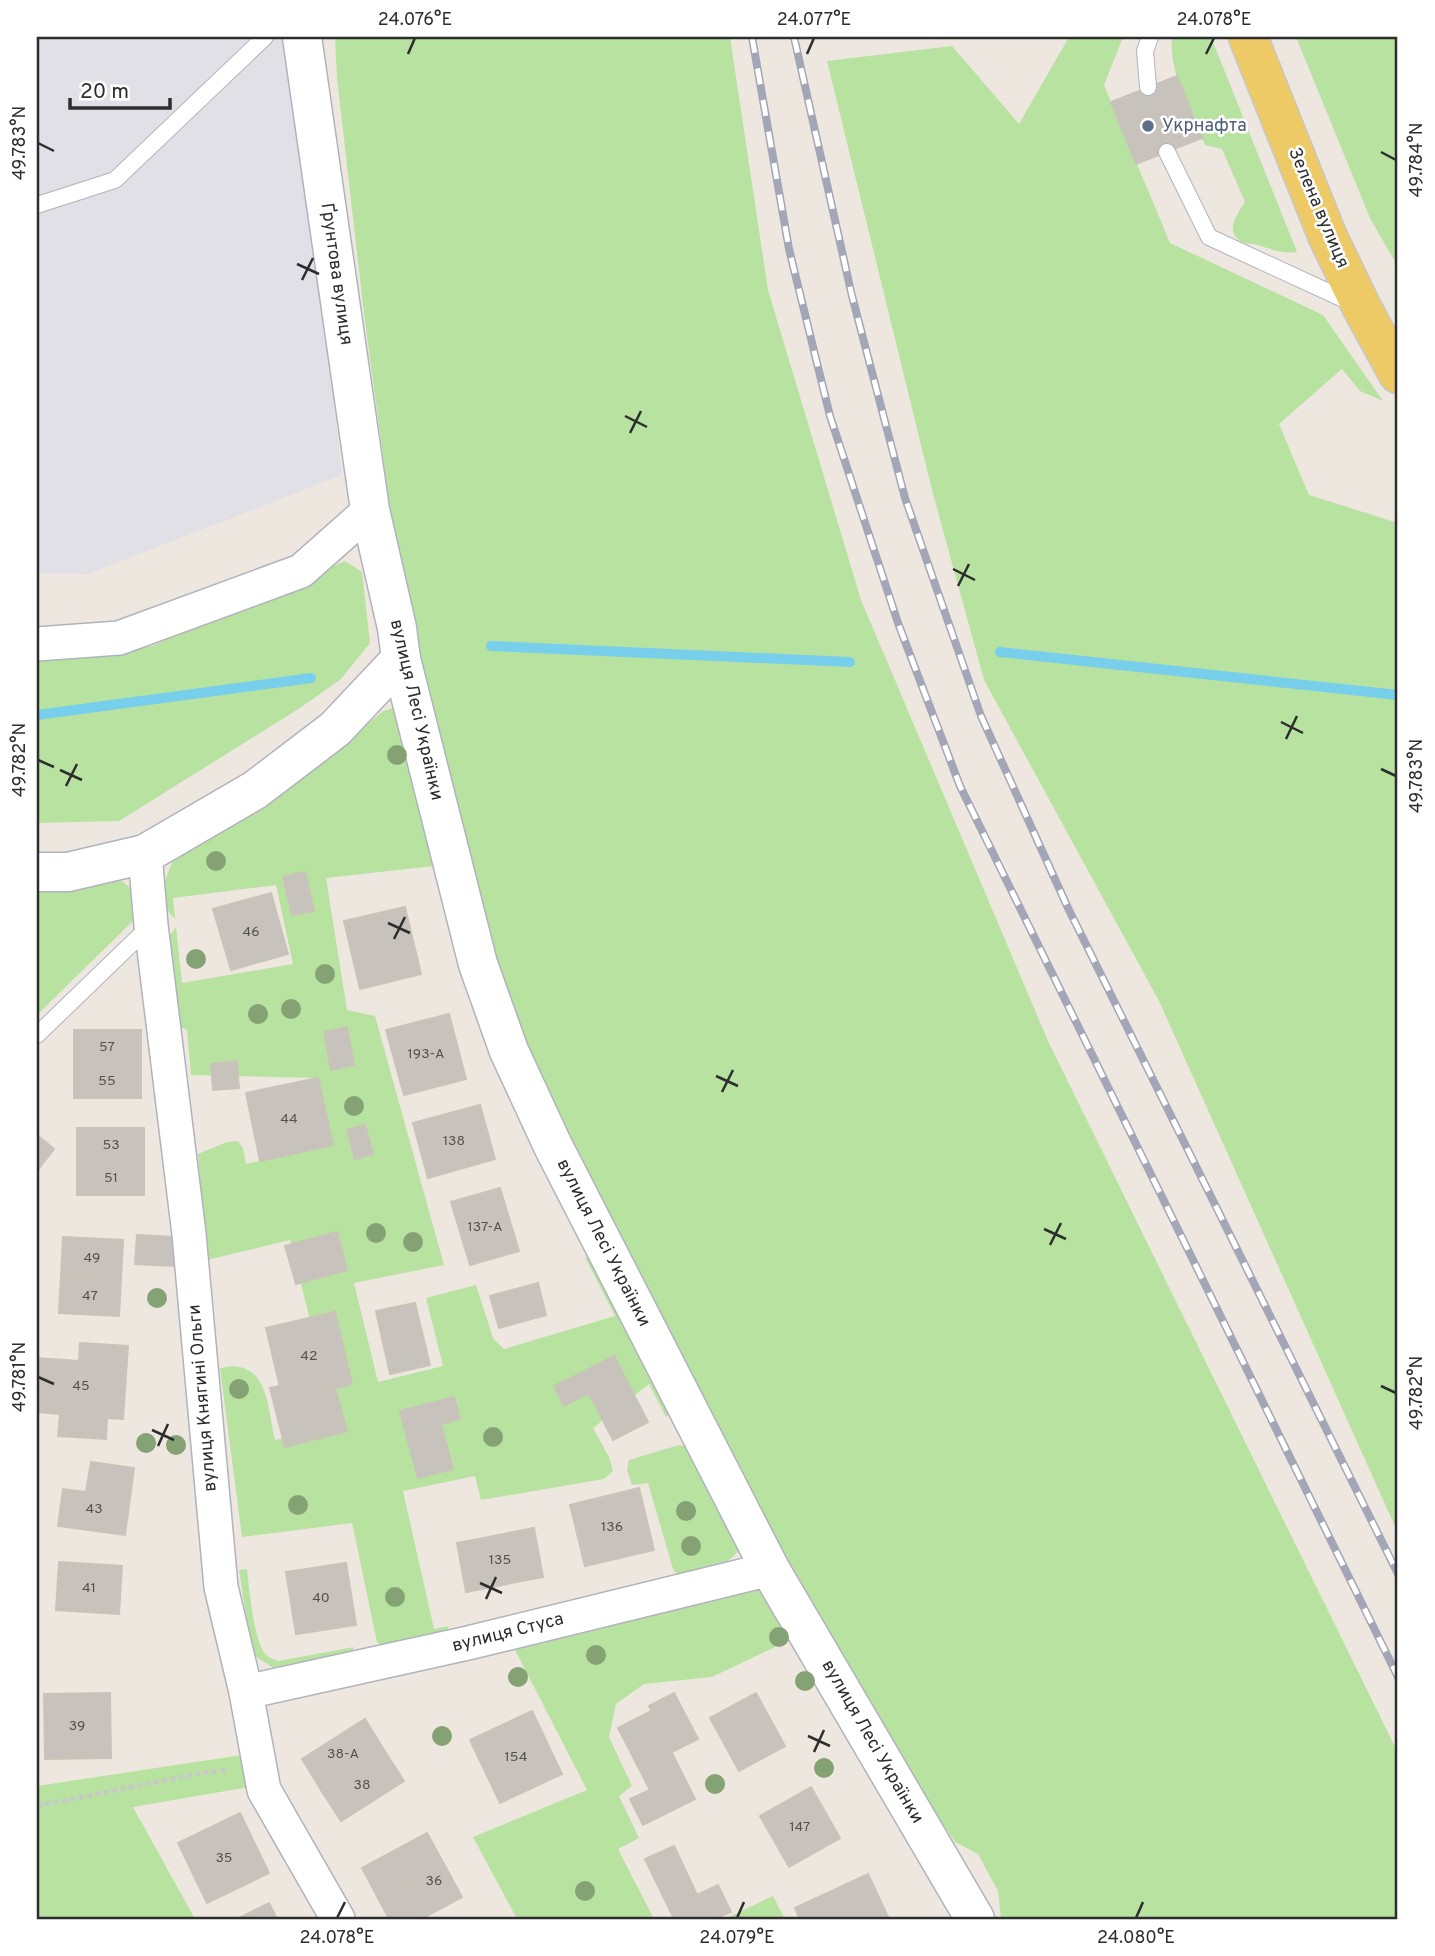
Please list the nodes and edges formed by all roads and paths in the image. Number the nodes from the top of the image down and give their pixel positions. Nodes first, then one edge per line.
1 (265, 37) edge
2 (302, 37) edge
3 (1150, 37) edge
4 (1248, 37) edge
5 (1148, 87) dead end
6 (1167, 152) dead end
7 (37, 205) edge
8 (1362, 307) junction
9 (1398, 374) edge
10 (370, 510) junction
11 (37, 644) edge
12 (401, 659) junction
13 (145, 854) junction
14 (37, 872) edge
15 (151, 925) junction
16 (37, 1035) edge
17 (770, 1569) junction
18 (246, 1692) junction
19 (260, 1767) junction
20 (37, 1806) edge
21 (37, 1912) edge
22 (43, 1919) edge
23 (338, 1919) edge
24 (975, 1919) edge

1 - 7 lane
2 - 10 street, Ґрунтова вулиця
3 - 5 lane
4 - 8 main road, Зелена вулиця
6 - 8 lane
8 - 9 main road, Зелена вулиця
10 - 11 street
10 - 12 street, вулиця Лесі Українки
12 - 13 street
12 - 17 street, вулиця Лесі Українки
13 - 14 street
13 - 15 street, вулиця Княгині Ольги
15 - 16 lane
15 - 18 street, вулиця Княгині Ольги
17 - 18 street, вулиця Стуса
17 - 24 street, вулиця Лесі Українки
18 - 19 street, вулиця Княгині Ольги
19 - 20 path
19 - 23 street, вулиця Княгині Ольги
21 - 22 path

